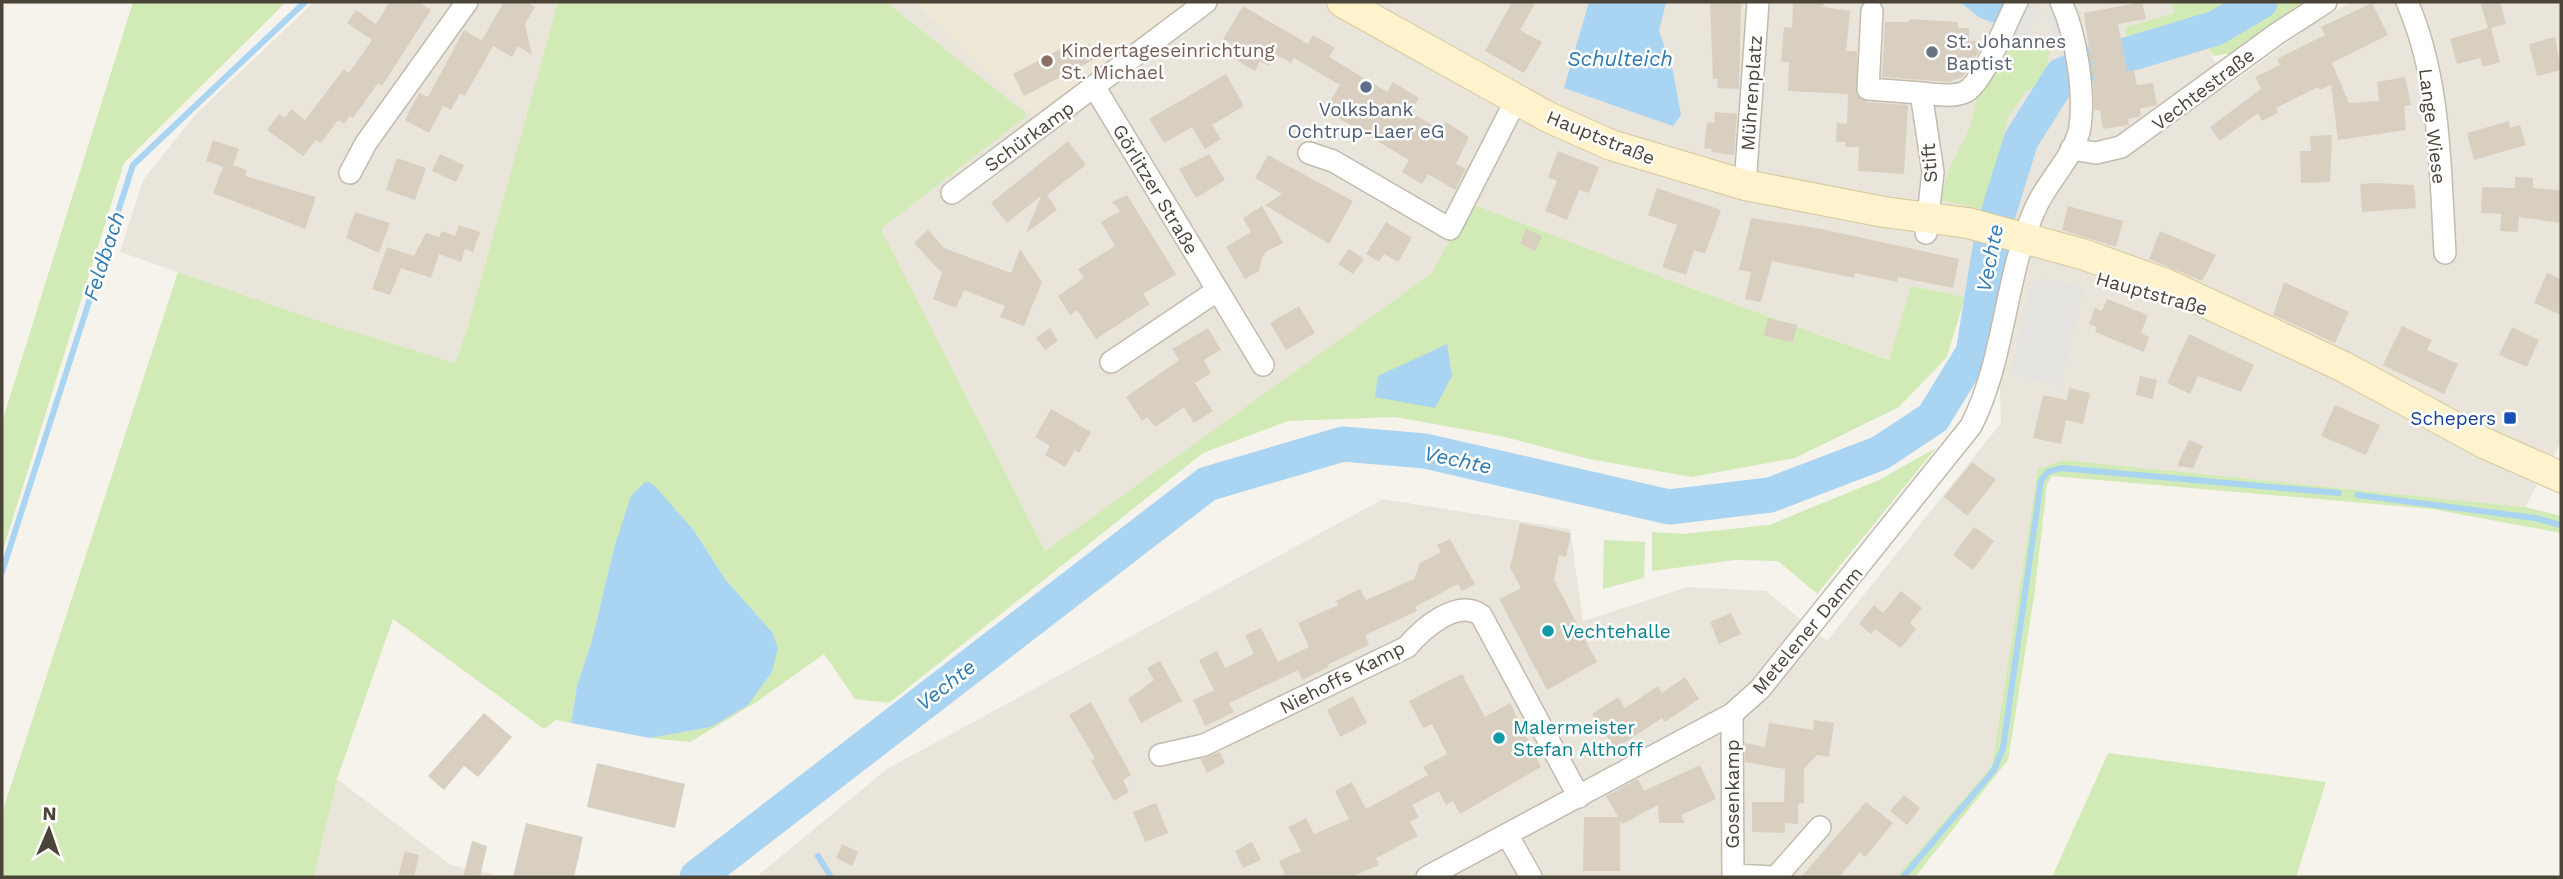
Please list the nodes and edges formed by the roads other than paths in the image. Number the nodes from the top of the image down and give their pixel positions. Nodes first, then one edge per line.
1 (467, 2) edge
2 (1206, 2) edge
3 (1342, 2) edge
4 (1758, 2) edge
5 (2017, 2) edge
6 (2061, 2) edge
7 (2326, 2) edge
8 (2407, 2) edge
9 (1872, 11) dead end
10 (1095, 88) junction
11 (1921, 93) junction
12 (1516, 100) junction
13 (2071, 149) junction
14 (1309, 153) dead end
15 (350, 173) dead end
16 (1745, 185) junction
17 (952, 193) dead end
18 (1928, 224) junction
19 (2013, 244) junction
20 (2445, 253) dead end
21 (1218, 290) junction
22 (1111, 362) dead end
23 (1263, 365) dead end
24 (2397, 393) junction
25 (2561, 457) edge
26 (2561, 477) edge
27 (1732, 714) junction
28 (1160, 755) dead end
29 (1579, 797) junction
30 (1820, 827) dead end
31 (1508, 836) junction
32 (1427, 877) edge
33 (1531, 877) edge
34 (1775, 877) edge

1 - 15 street
2 - 10 street, Schürkamp
3 - 12 main road, Hauptstraße
4 - 16 street, Mührenplatz
5 - 11 street
6 - 13 street, Metelener Damm
7 - 13 street, Vechtestraße
8 - 20 street, Lange Wiese
9 - 11 street
10 - 17 street, Schürkamp
10 - 21 street, Görlitzer Straße
11 - 18 street, Stift
12 - 14 street
12 - 16 main road, Hauptstraße
13 - 19 street, Metelener Damm
16 - 18 main road, Hauptstraße
18 - 19 main road, Hauptstraße
19 - 24 main road, Hauptstraße
19 - 27 street, Metelener Damm
21 - 22 street
21 - 23 street, Görlitzer Straße
24 - 25 main road, Hauptstraße
24 - 26 main road, Hauptstraße
27 - 29 street, Metelener Damm
27 - 34 street, Gosenkamp
28 - 29 street, Niehoffs Kamp
29 - 31 street, Metelener Damm
30 - 34 street, Gosenkamp
31 - 32 street, Metelener Damm
31 - 33 street

